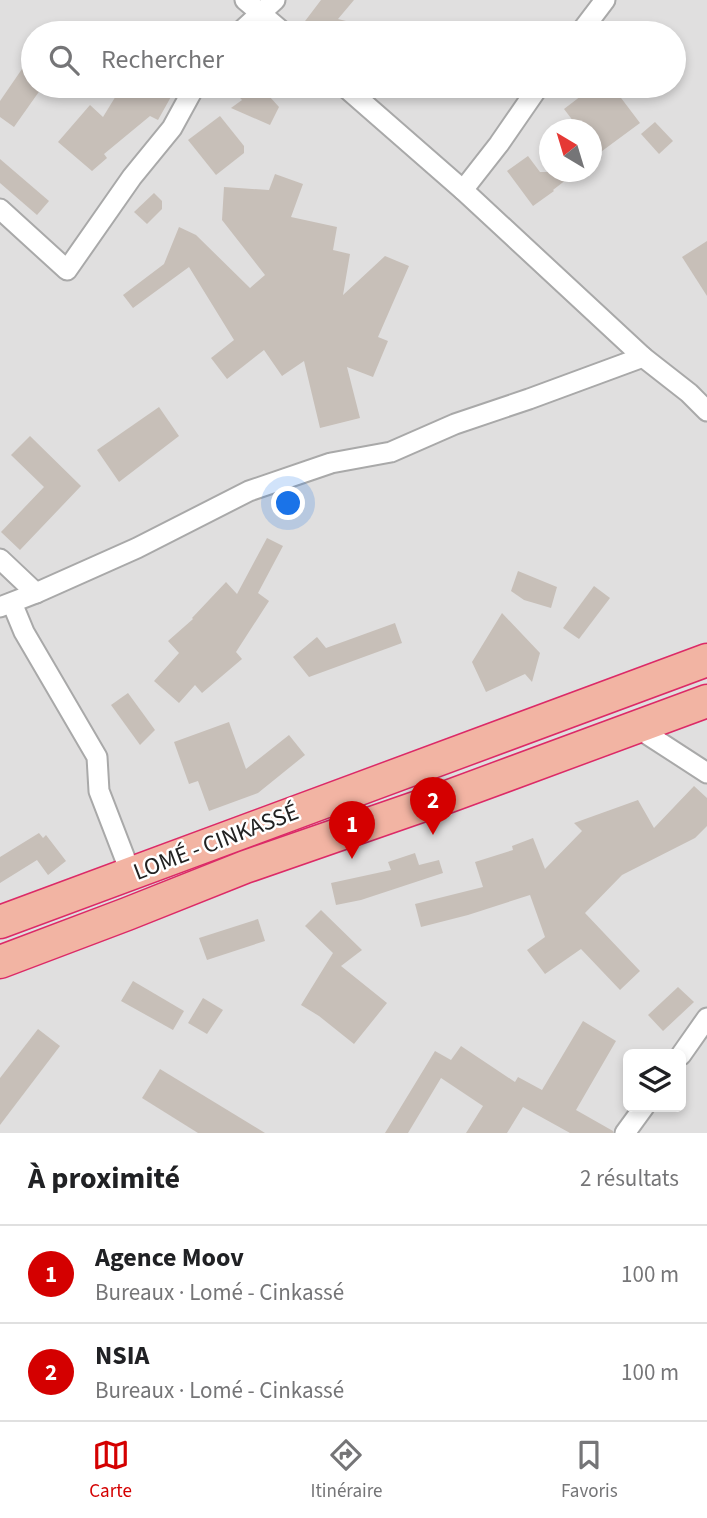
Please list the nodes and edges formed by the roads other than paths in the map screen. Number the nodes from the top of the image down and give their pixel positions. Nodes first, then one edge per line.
1 (245, 0) edge
2 (606, 0) edge
3 (268, 6) edge
4 (252, 21) edge
5 (589, 21) edge
6 (189, 98) edge
7 (358, 98) edge
8 (531, 98) edge
9 (463, 190) junction
10 (0, 209) edge
11 (643, 357) junction
12 (707, 411) edge
13 (0, 559) edge
14 (36, 593) junction
15 (6, 605) edge
16 (707, 660) edge
17 (707, 701) edge
18 (636, 727) junction
19 (707, 773) edge
20 (231, 836) junction
21 (245, 867) junction
22 (131, 874) junction
23 (0, 922) edge
24 (0, 962) edge
25 (707, 1018) edge
26 (685, 1049) edge
27 (640, 1112) edge
28 (625, 1133) edge

1 - 3 street
2 - 5 street
3 - 4 street
6 - 10 street
7 - 9 street
8 - 9 street
9 - 11 street
11 - 12 street
11 - 14 street
13 - 14 street
14 - 15 street
15 - 22 street
16 - 20 highway, LOMÉ - CINKASSÉ
17 - 18 highway, LOMÉ - CINKASSÉ
18 - 19 street
18 - 21 highway, LOMÉ - CINKASSÉ
20 - 21 highway
20 - 22 highway, LOMÉ - CINKASSÉ
21 - 24 highway, LOMÉ - CINKASSÉ
22 - 23 highway, LOMÉ - CINKASSÉ
25 - 26 street
27 - 28 street

